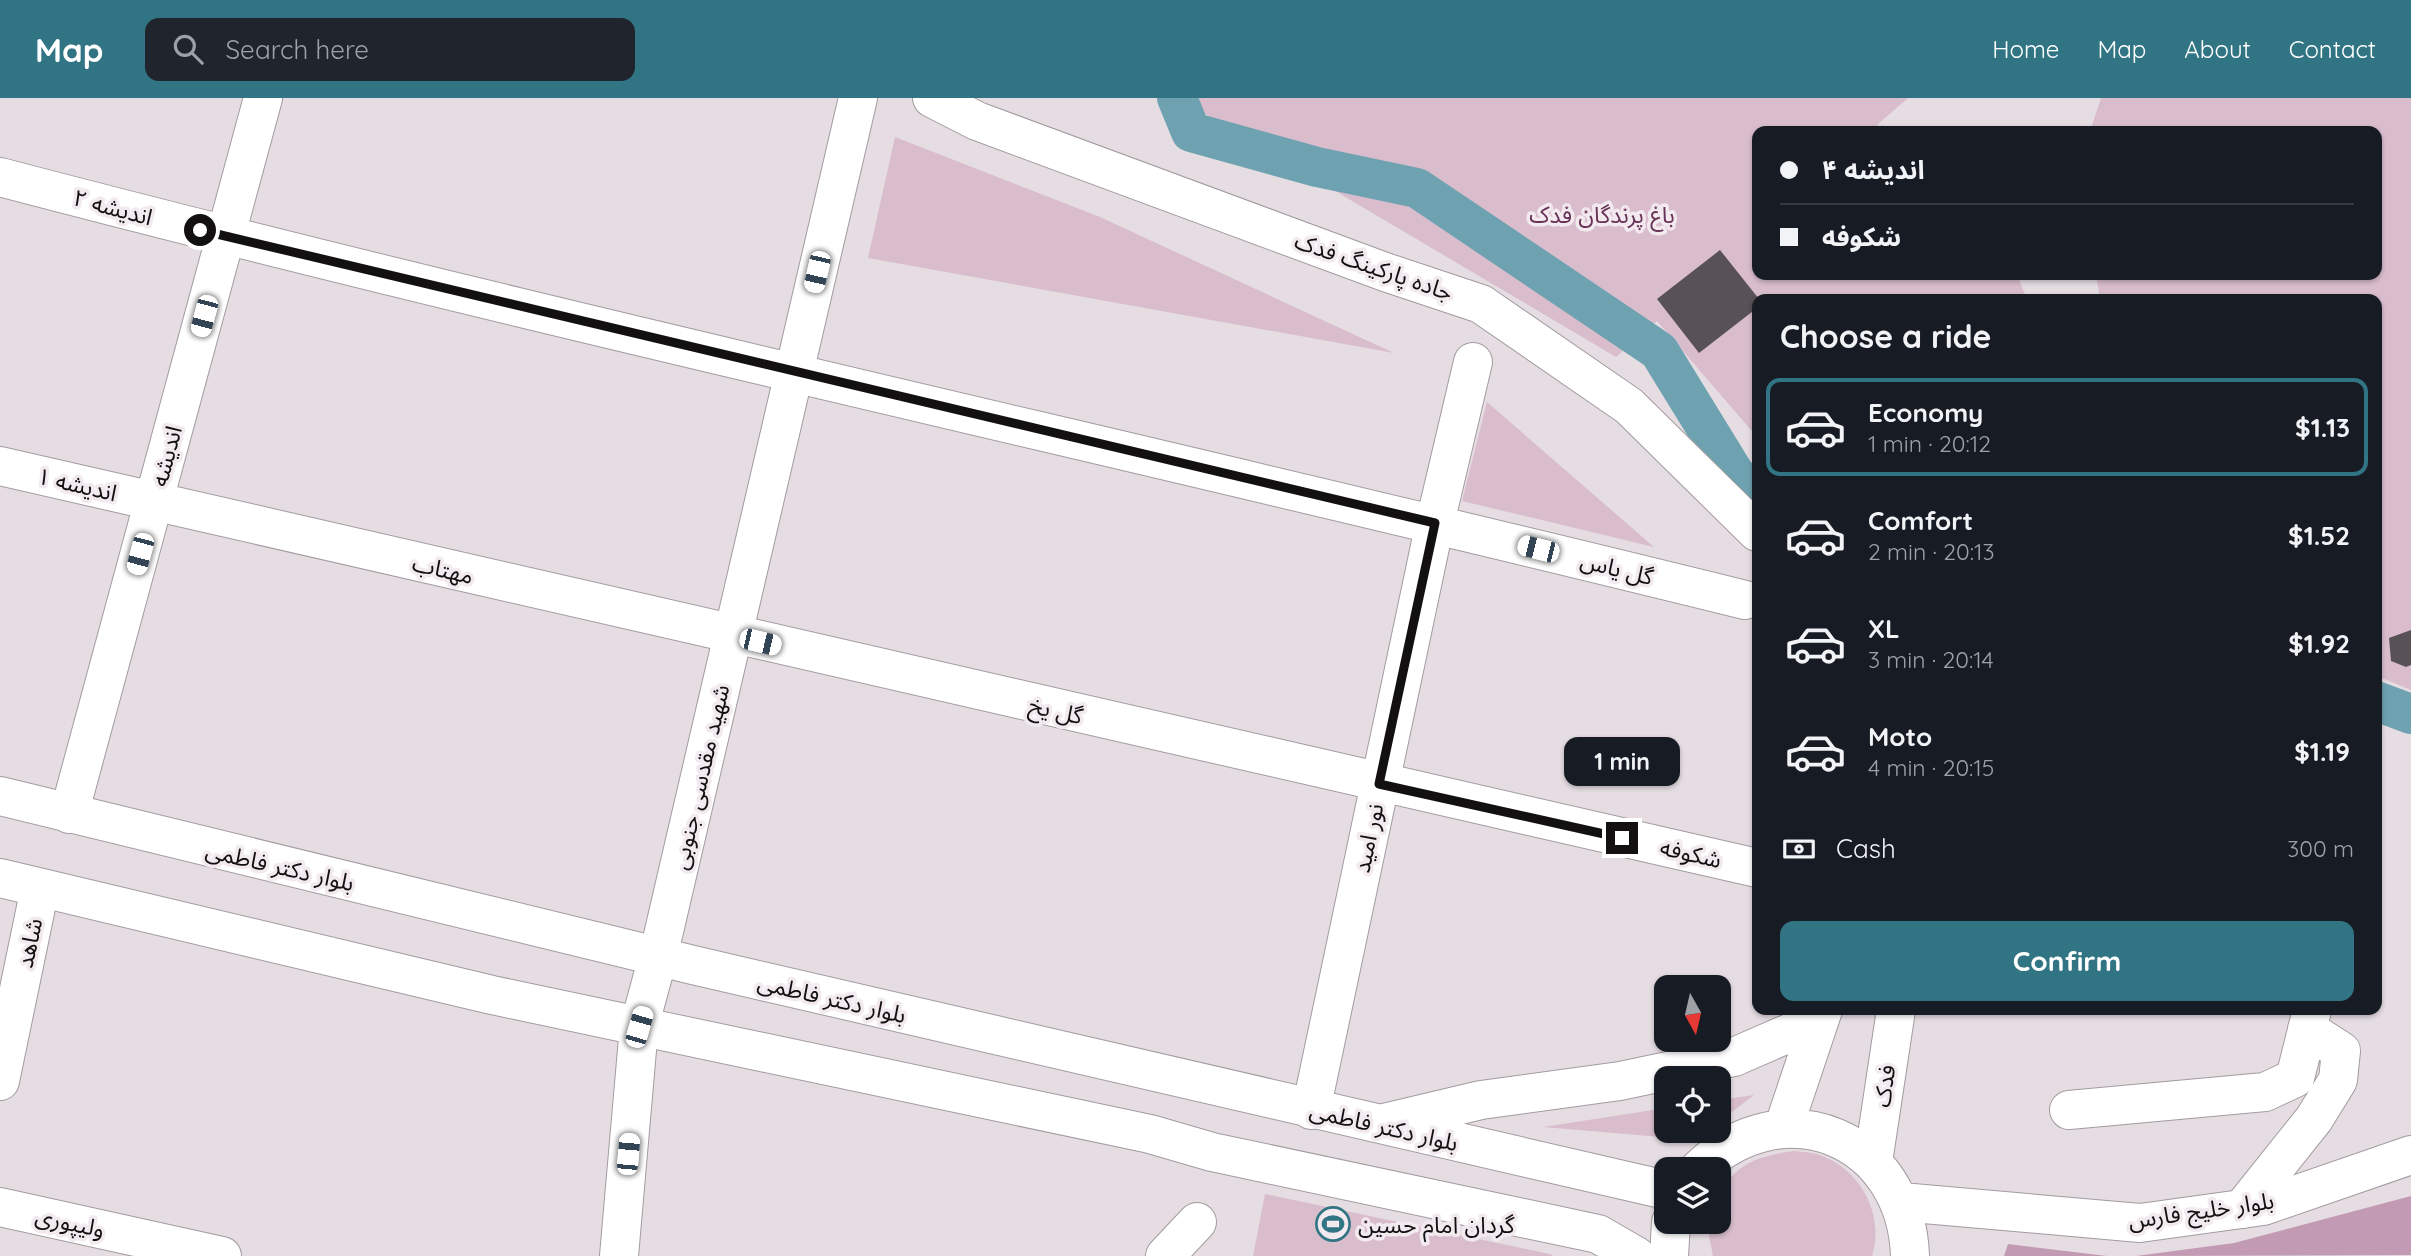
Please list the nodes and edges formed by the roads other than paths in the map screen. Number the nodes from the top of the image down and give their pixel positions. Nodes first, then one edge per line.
1 (263, 98) edge
2 (858, 98) edge
3 (932, 98) edge
4 (0, 177) edge
5 (226, 236) junction
6 (1473, 362) dead end
7 (794, 371) junction
8 (0, 466) edge
9 (154, 502) junction
10 (1435, 523) junction
11 (1752, 527) edge
12 (1745, 600) dead end
13 (733, 635) junction
14 (1379, 784) junction
15 (0, 796) edge
16 (69, 814) junction
17 (1752, 867) edge
18 (0, 878) edge
19 (40, 888) junction
20 (658, 957) junction
21 (1821, 1015) edge
22 (1895, 1015) edge
23 (2309, 1020) edge
24 (639, 1027) junction
25 (0, 1081) edge
26 (1311, 1110) junction
27 (2069, 1110) dead end
28 (1376, 1125) junction
29 (1783, 1129) junction
30 (2411, 1155) edge
31 (1713, 1157) edge
32 (1873, 1162) junction
33 (1654, 1187) edge
34 (1901, 1202) junction
35 (0, 1207) edge
36 (2242, 1209) junction
37 (1670, 1234) edge
38 (1194, 1239) edge
39 (222, 1256) edge
40 (619, 1256) edge
41 (1165, 1256) edge
42 (1636, 1256) edge
43 (1669, 1256) edge
44 (1910, 1256) edge

1 - 5 street, اندیشه
2 - 7 street, شهید مقدسی جنوبی
3 - 11 street, جاده پارکینگ فدک
4 - 5 street, اندیشه ۲
5 - 7 street, اندیشه ۲
5 - 9 street, اندیشه
6 - 10 street, نور امید
7 - 10 street, گل یاس
7 - 13 street, شهید مقدسی جنوبی
8 - 9 street, اندیشه ۱
9 - 13 street, مهتاب
9 - 16 street, اندیشه
10 - 12 street, گل یاس
10 - 14 street, نور امید
13 - 14 street, گل یخ
13 - 20 street, شهید مقدسی جنوبی
14 - 17 street, شکوفه
14 - 26 street, نور امید
15 - 16 street, بلوار دکتر فاطمی
16 - 20 street, بلوار دکتر فاطمی
18 - 19 street
19 - 24 street
19 - 25 street, شاهد
20 - 24 street, شهید مقدسی جنوبی
20 - 26 street, بلوار دکتر فاطمی
21 - 28 street
21 - 29 street
22 - 32 street, فدک
23 - 27 street
23 - 36 street
24 - 40 street, شهید مقدسی جنوبی
24 - 42 street
26 - 28 street, بلوار دکتر فاطمی
28 - 33 street, بلوار دکتر فاطمی
29 - 31 street
29 - 32 street
30 - 36 street, بلوار خلیج فارس
32 - 34 street
34 - 36 street, بلوار خلیج فارس
34 - 44 street
35 - 39 street, ولیپوری
37 - 43 street
38 - 41 street

